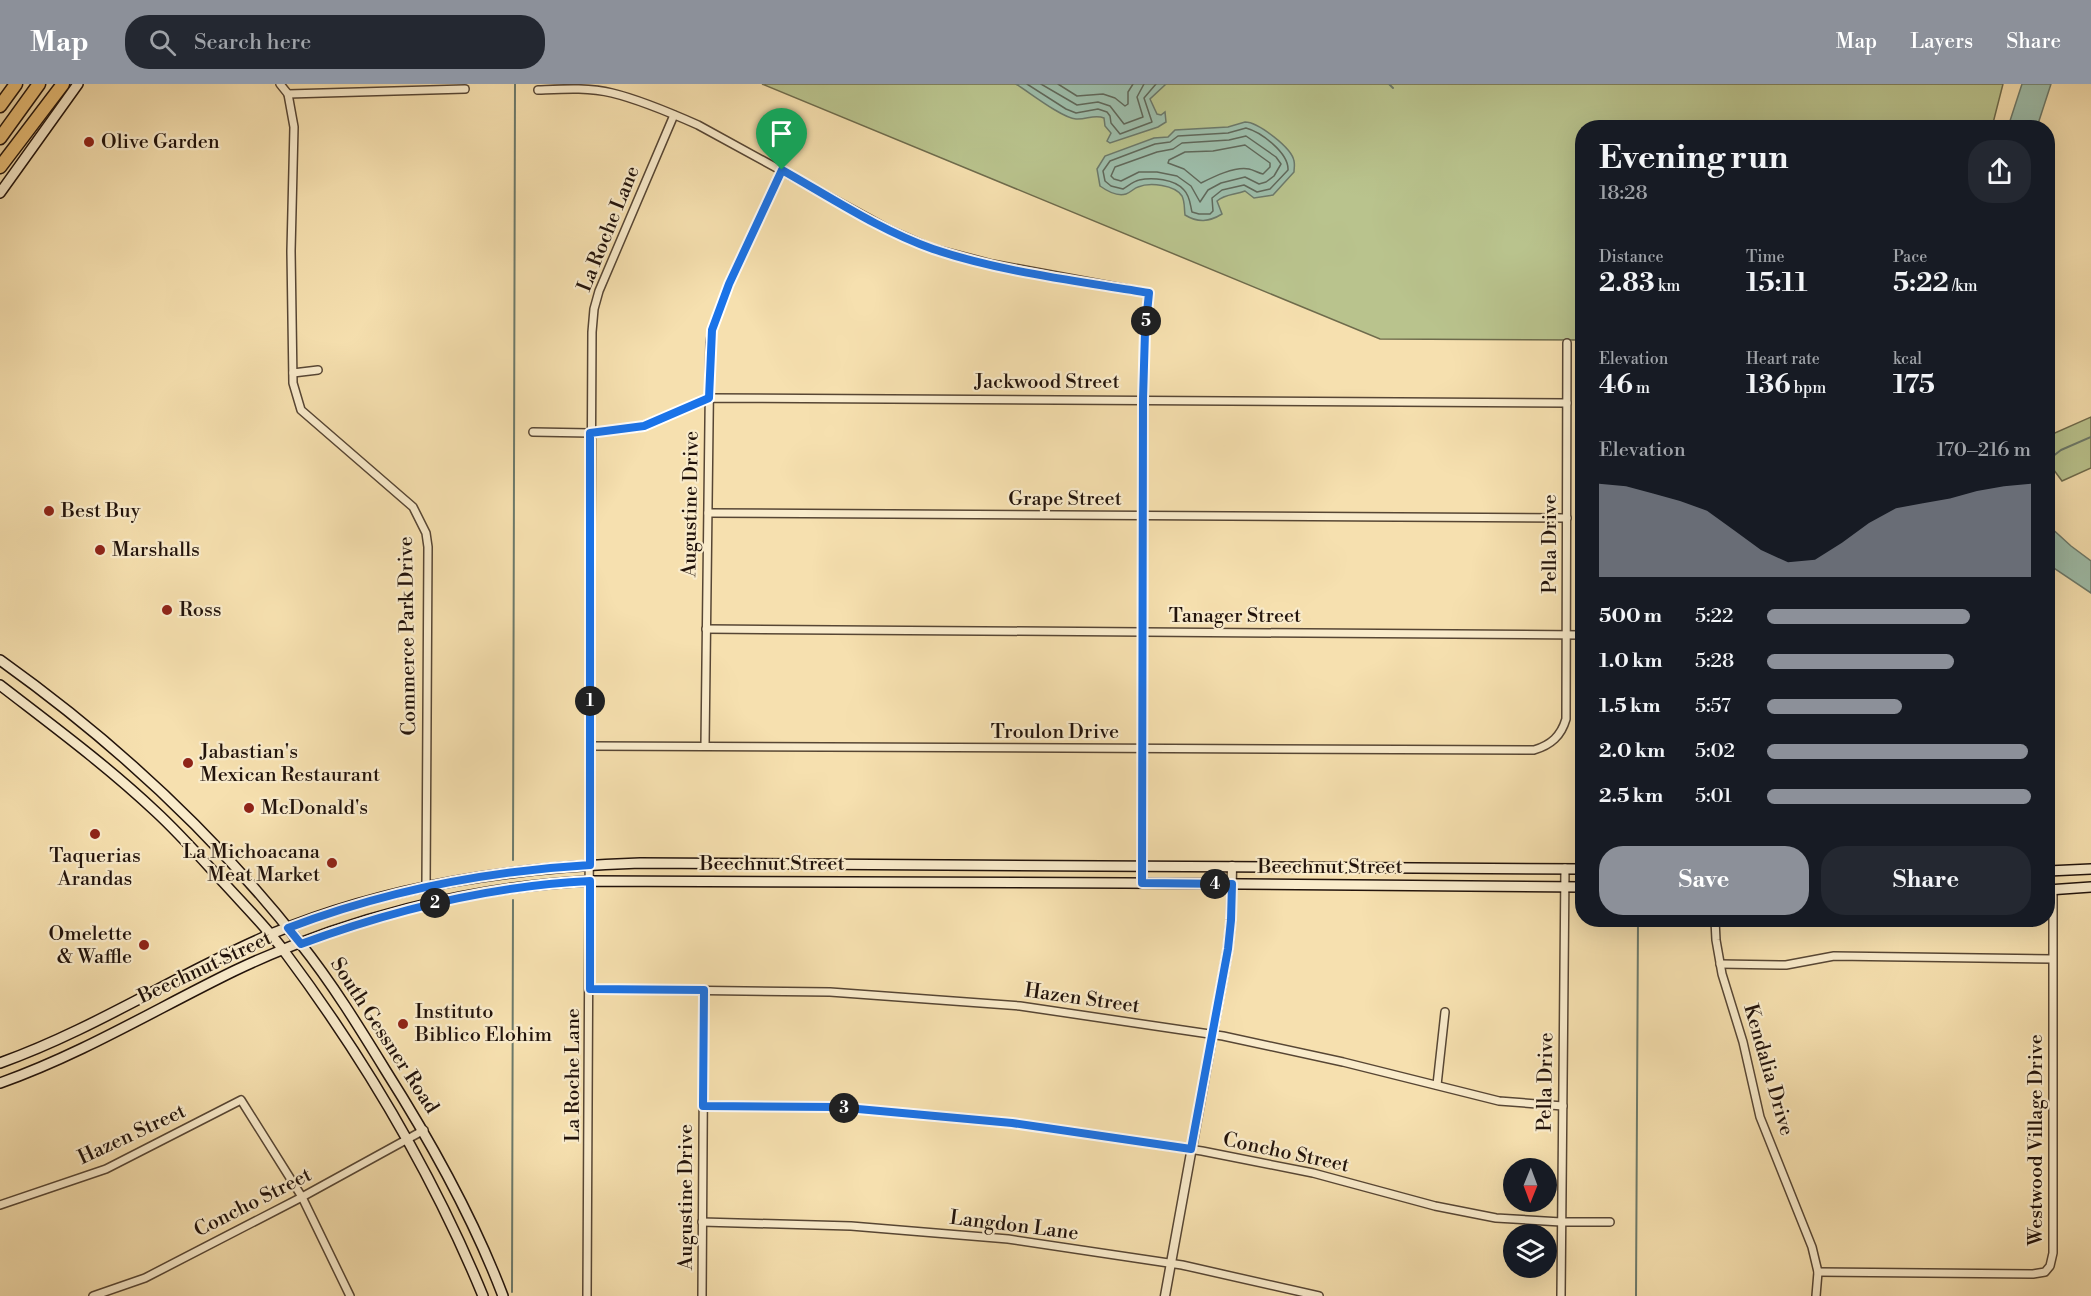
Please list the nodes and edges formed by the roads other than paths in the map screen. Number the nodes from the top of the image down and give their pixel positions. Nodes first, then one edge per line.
1 (15, 84) edge
2 (39, 84) edge
3 (63, 84) edge
4 (78, 84) edge
5 (280, 84) edge
6 (465, 89) dead end
7 (538, 90) dead end
8 (288, 94) junction
9 (0, 106) edge
10 (674, 115) junction
11 (0, 138) edge
12 (0, 167) edge
13 (782, 170) junction
14 (0, 193) edge
15 (1567, 343) dead end
16 (318, 370) dead end
17 (293, 373) junction
18 (709, 398) junction
19 (1143, 399) junction
20 (1567, 403) junction
21 (533, 432) dead end
22 (590, 433) junction
23 (708, 513) junction
24 (1143, 516) junction
25 (1567, 518) junction
26 (706, 629) junction
27 (1143, 632) junction
28 (1566, 635) junction
29 (1575, 635) edge
30 (1, 664) edge
31 (0, 685) edge
32 (1554, 741) joint
33 (590, 746) junction
34 (705, 746) junction
35 (1142, 748) junction
36 (764, 864) junction
37 (962, 864) junction
38 (590, 865) junction
39 (1142, 865) junction
40 (1232, 866) junction
41 (1400, 867) junction
42 (1565, 868) junction
43 (1575, 869) edge
44 (2091, 869) edge
45 (2055, 871) edge
46 (590, 881) junction
47 (764, 882) junction
48 (962, 882) junction
49 (1142, 883) junction
50 (1232, 884) junction
51 (1399, 885) junction
52 (426, 886) junction
53 (1564, 887) junction
54 (1575, 887) edge
55 (2091, 887) edge
56 (2055, 890) edge
57 (1715, 927) edge
58 (2051, 927) edge
59 (288, 928) junction
60 (270, 934) junction
61 (301, 944) junction
62 (283, 951) junction
63 (2052, 959) junction
64 (1720, 964) junction
65 (590, 989) junction
66 (704, 990) junction
67 (155, 991) junction
68 (164, 1007) junction
69 (1445, 1012) dead end
70 (1213, 1034) junction
71 (45, 1046) junction
72 (53, 1062) junction
73 (0, 1063) edge
74 (0, 1083) edge
75 (1437, 1085) junction
76 (703, 1106) junction
77 (1563, 1106) junction
78 (424, 1130) junction
79 (408, 1140) junction
80 (1191, 1149) junction
81 (302, 1197) junction
82 (0, 1205) edge
83 (702, 1222) junction
84 (1561, 1222) junction
85 (1610, 1222) dead end
86 (1171, 1263) junction
87 (1818, 1272) junction
88 (93, 1296) edge
89 (350, 1296) edge
90 (483, 1296) edge
91 (503, 1296) edge
92 (587, 1296) edge
93 (702, 1296) edge
94 (1165, 1296) edge
95 (1318, 1296) edge
96 (1561, 1296) edge
97 (1816, 1296) edge

1 - 9 highway
2 - 11 highway
3 - 12 highway
4 - 14 main road
5 - 8 street, Commerce Park Drive
6 - 8 street
7 - 10 street
8 - 17 street, Commerce Park Drive
10 - 13 street
10 - 22 street, La Roche Lane
13 - 18 street, Augustine Drive
13 - 19 street
15 - 20 street, Pella Drive
16 - 17 street
17 - 52 street, Commerce Park Drive
18 - 19 street, Jackwood Street
18 - 22 street, Jackwood Street
18 - 23 street, Augustine Drive
19 - 20 street, Jackwood Street
19 - 24 street
20 - 25 street, Pella Drive
21 - 22 street, Jackwood Street
22 - 33 street, La Roche Lane
23 - 24 street, Grape Street
23 - 26 street, Augustine Drive
24 - 25 street, Grape Street
24 - 27 street
25 - 28 street, Pella Drive
26 - 27 street, Tanager Street
26 - 34 street, Augustine Drive
27 - 28 street, Tanager Street
27 - 35 street
28 - 29 street, Tanager Street
28 - 32 street, Pella Drive
30 - 59 main road, South Gessner Road
31 - 60 main road, South Gessner Road
32 - 35 street, Troulon Drive
33 - 34 street, Troulon Drive
33 - 38 street, La Roche Lane
34 - 35 street, Troulon Drive
35 - 39 street
36 - 37 main road, Beechnut Street
36 - 38 main road, Beechnut Street
36 - 47 main road
37 - 39 main road, Beechnut Street
37 - 48 main road
38 - 46 street, La Roche Lane
38 - 52 main road, Beechnut Street
39 - 40 main road, Beechnut Street
39 - 49 street
40 - 41 main road, Beechnut Street
40 - 50 street
41 - 42 main road, Beechnut Street
41 - 51 main road
42 - 43 main road, Beechnut Street
42 - 53 street, Pella Drive
44 - 45 main road
46 - 47 main road, Beechnut Street
46 - 61 main road, Beechnut Street
46 - 65 street, La Roche Lane
47 - 48 main road, Beechnut Street
48 - 49 main road, Beechnut Street
49 - 50 main road, Beechnut Street
50 - 51 main road, Beechnut Street
50 - 70 street
51 - 53 main road, Beechnut Street
52 - 59 main road, Beechnut Street
53 - 54 main road, Beechnut Street
53 - 77 street, Pella Drive
55 - 56 main road
57 - 64 street, Kendalia Drive
58 - 63 street, Westwood Village Drive
59 - 60 main road, Beechnut Street
59 - 61 main road, South Gessner Road
60 - 62 main road, South Gessner Road
60 - 67 main road, Beechnut Street
61 - 62 main road, Beechnut Street
61 - 78 main road, South Gessner Road
62 - 68 main road, Beechnut Street
62 - 79 main road, South Gessner Road
63 - 64 street
63 - 87 street, Westwood Village Drive
64 - 87 street, Kendalia Drive
65 - 66 street, Hazen Street
65 - 92 street, La Roche Lane
66 - 70 street, Hazen Street
66 - 76 street, Augustine Drive
67 - 68 main road
67 - 71 main road, Beechnut Street
68 - 72 main road, Beechnut Street
69 - 75 street
70 - 75 street, Hazen Street
70 - 80 street
71 - 72 main road
71 - 73 main road, Beechnut Street
72 - 74 main road, Beechnut Street
75 - 77 street, Hazen Street
76 - 80 street, Concho Street
76 - 83 street, Augustine Drive
77 - 84 street, Pella Drive
78 - 79 street, Concho Street
78 - 91 main road, South Gessner Road
79 - 81 street, Concho Street
79 - 90 main road, South Gessner Road
80 - 84 street, Concho Street
80 - 86 street
81 - 82 street, Hazen Street
81 - 88 street, Concho Street
81 - 89 street
83 - 86 street, Langdon Lane
83 - 93 street, Augustine Drive
84 - 85 street, Concho Street
84 - 96 street, Pella Drive
86 - 94 street
86 - 95 street, Langdon Lane
87 - 97 street, Kendalia Drive

